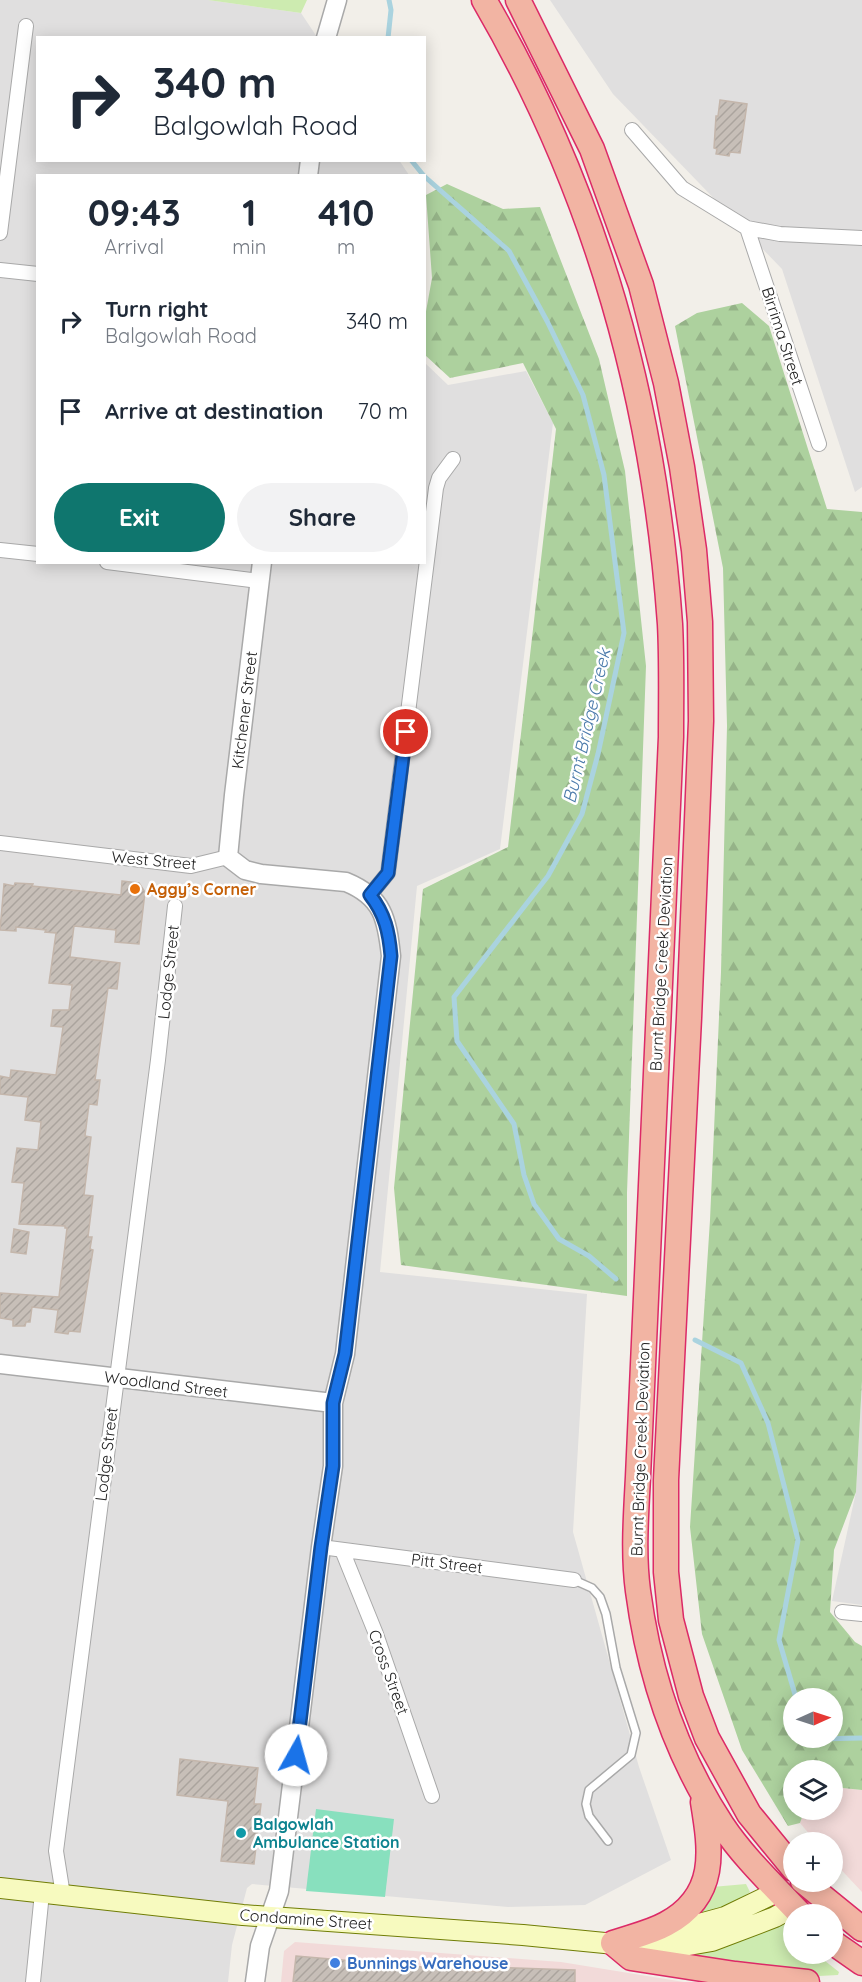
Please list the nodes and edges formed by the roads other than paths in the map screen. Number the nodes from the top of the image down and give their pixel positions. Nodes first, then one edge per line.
1 (337, 0) edge
2 (484, 0) edge
3 (518, 0) edge
4 (26, 26) dead end
5 (327, 36) edge
6 (632, 130) dead end
7 (747, 228) junction
8 (0, 232) edge
9 (862, 238) edge
10 (0, 270) edge
11 (36, 274) edge
12 (819, 444) dead end
13 (453, 459) dead end
14 (0, 550) edge
15 (36, 554) edge
16 (137, 564) edge
17 (261, 572) edge
18 (0, 843) edge
19 (228, 857) junction
20 (370, 895) junction
21 (175, 906) dead end
22 (0, 1364) edge
23 (115, 1378) junction
24 (333, 1403) junction
25 (321, 1547) junction
26 (342, 1550) junction
27 (574, 1580) joint
28 (842, 1612) dead end
29 (862, 1614) edge
30 (701, 1789) junction
31 (432, 1796) dead end
32 (608, 1841) dead end
33 (783, 1856) edge
34 (0, 1888) edge
35 (818, 1892) edge
36 (42, 1893) junction
37 (63, 1895) junction
38 (791, 1904) edge
39 (783, 1906) edge
40 (270, 1917) junction
41 (862, 1929) edge
42 (613, 1943) junction
43 (843, 1950) edge
44 (862, 1963) edge
45 (33, 1982) edge
46 (255, 1982) edge
47 (807, 1982) edge

1 - 5 street
2 - 30 highway, Burnt Bridge Creek Deviation
3 - 33 highway, Burnt Bridge Creek Deviation
4 - 8 street
6 - 7 street
7 - 9 street
7 - 12 street, Birrima Street
10 - 11 street
13 - 20 street
14 - 15 street
16 - 17 street
17 - 19 street, Kitchener Street
18 - 19 street, West Street
19 - 20 street
20 - 24 street
21 - 23 street, Lodge Street
22 - 23 street, Woodland Street
23 - 24 street, Woodland Street
23 - 37 street, Lodge Street
24 - 25 street
25 - 26 street, Pitt Street
25 - 40 street
26 - 27 street, Pitt Street
26 - 31 street, Cross Street
27 - 32 lane
28 - 29 street
30 - 38 highway, Burnt Bridge Creek Deviation
30 - 42 highway
34 - 36 main road, Condamine Street
35 - 41 highway
36 - 37 main road, Condamine Street
36 - 45 street
37 - 40 main road, Condamine Street
39 - 42 main road, Condamine Street
40 - 42 main road, Condamine Street
40 - 46 street
42 - 47 highway
43 - 44 highway

